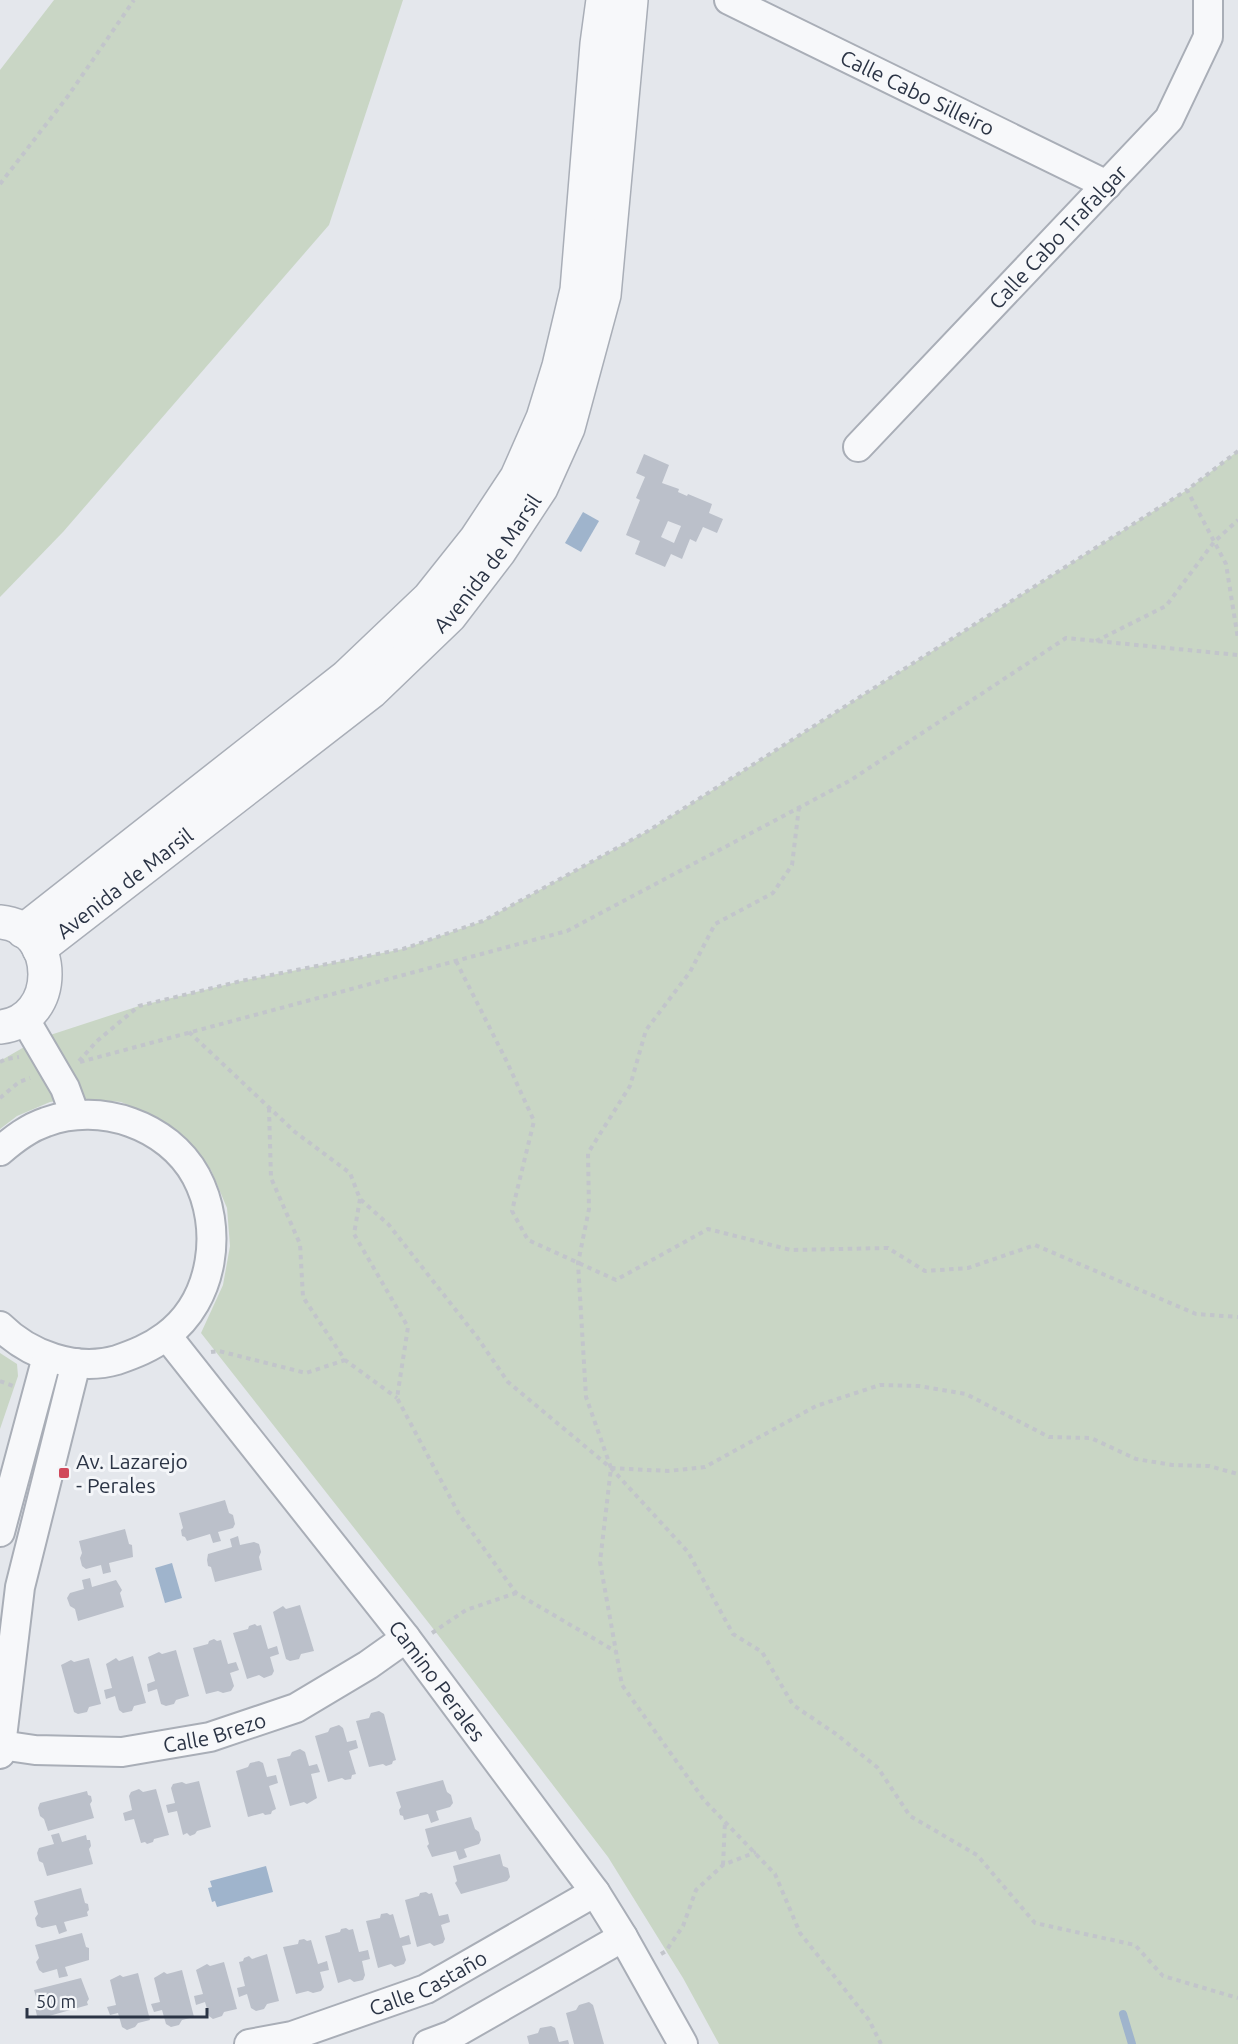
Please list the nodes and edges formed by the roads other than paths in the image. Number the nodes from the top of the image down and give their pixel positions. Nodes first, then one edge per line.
1 (603, 0) edge
2 (631, 0) edge
3 (729, 0) edge
4 (1208, 0) edge
5 (1107, 185) junction
6 (858, 447) dead end
7 (21, 934) edge
8 (12, 1023) edge
9 (75, 1115) junction
10 (0, 1151) edge
11 (0, 1326) edge
12 (167, 1336) junction
13 (47, 1357) junction
14 (76, 1363) junction
15 (0, 1532) edge
16 (409, 1642) junction
17 (1, 1749) edge
18 (595, 1892) junction
19 (623, 1937) junction
20 (249, 2044) edge
21 (428, 2044) edge
22 (683, 2044) edge

1 - 7 street, Avenida de Marsil
2 - 7 street, Avenida de Marsil
3 - 5 street, Calle Cabo Silleiro
4 - 5 street, Calle Cabo Trafalgar
5 - 6 street, Calle Cabo Trafalgar
7 - 8 street
8 - 9 street
9 - 10 street
9 - 12 street
11 - 13 street
12 - 14 street
12 - 16 street, Camino Perales
13 - 14 street
13 - 15 street
14 - 17 street
16 - 17 street, Calle Brezo
16 - 18 street, Camino Perales
18 - 19 street, Camino Perales
18 - 20 street, Calle Castaño
19 - 21 street
19 - 22 street, Camino Perales

